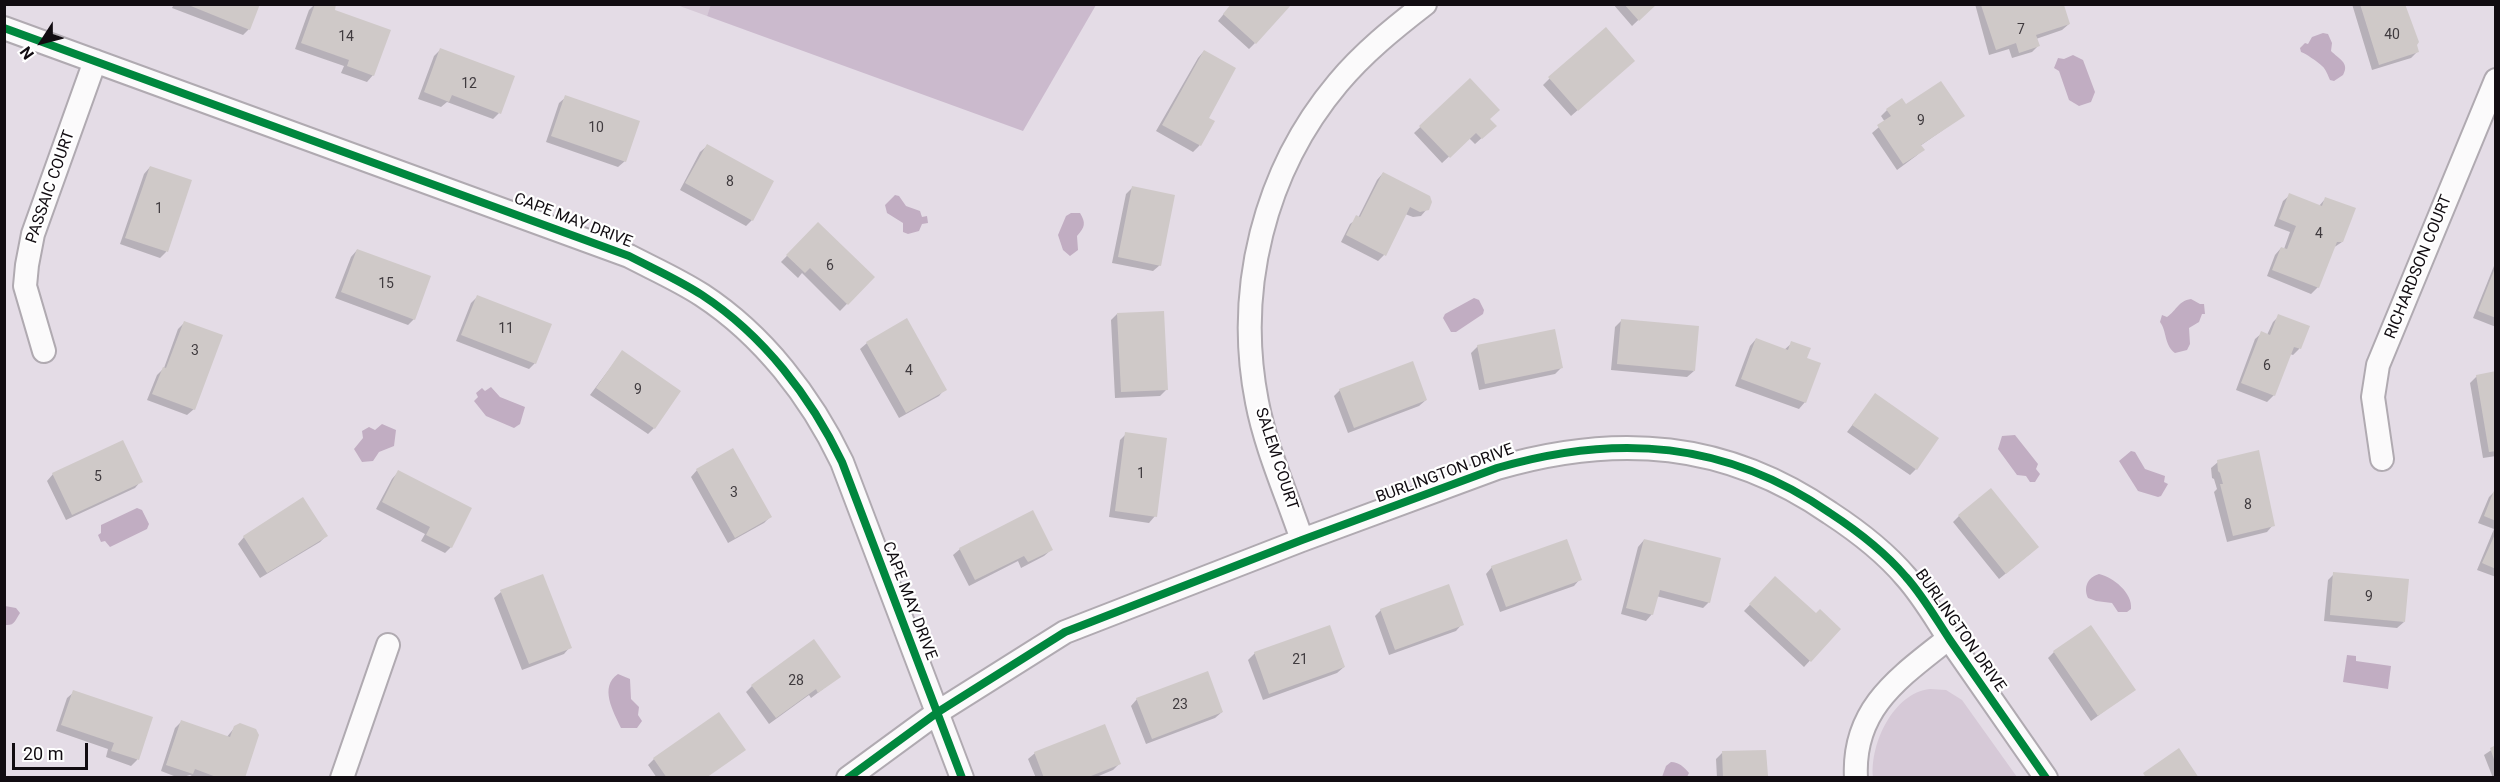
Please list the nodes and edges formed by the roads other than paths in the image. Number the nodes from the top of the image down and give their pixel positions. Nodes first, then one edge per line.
1 (1425, 4) edge
2 (4, 28) edge
3 (95, 61) junction
4 (2496, 80) edge
5 (44, 351) dead end
6 (2382, 459) dead end
7 (1302, 540) junction
8 (1949, 638) junction
9 (388, 645) dead end
10 (938, 712) junction
11 (342, 777) edge
12 (848, 777) edge
13 (962, 777) edge
14 (1856, 777) edge
15 (2046, 777) edge

1 - 7 street, SALEM COURT
2 - 3 street, CAPE MAY DRIVE
3 - 5 street, PASSAIC COURT
3 - 10 street, CAPE MAY DRIVE
4 - 6 street, RICHARDSON COURT
7 - 8 street, BURLINGTON DRIVE
7 - 10 street, BURLINGTON DRIVE
8 - 14 street
8 - 15 street, BURLINGTON DRIVE
9 - 11 street
10 - 12 street, BURLINGTON DRIVE
10 - 13 street, CAPE MAY DRIVE

